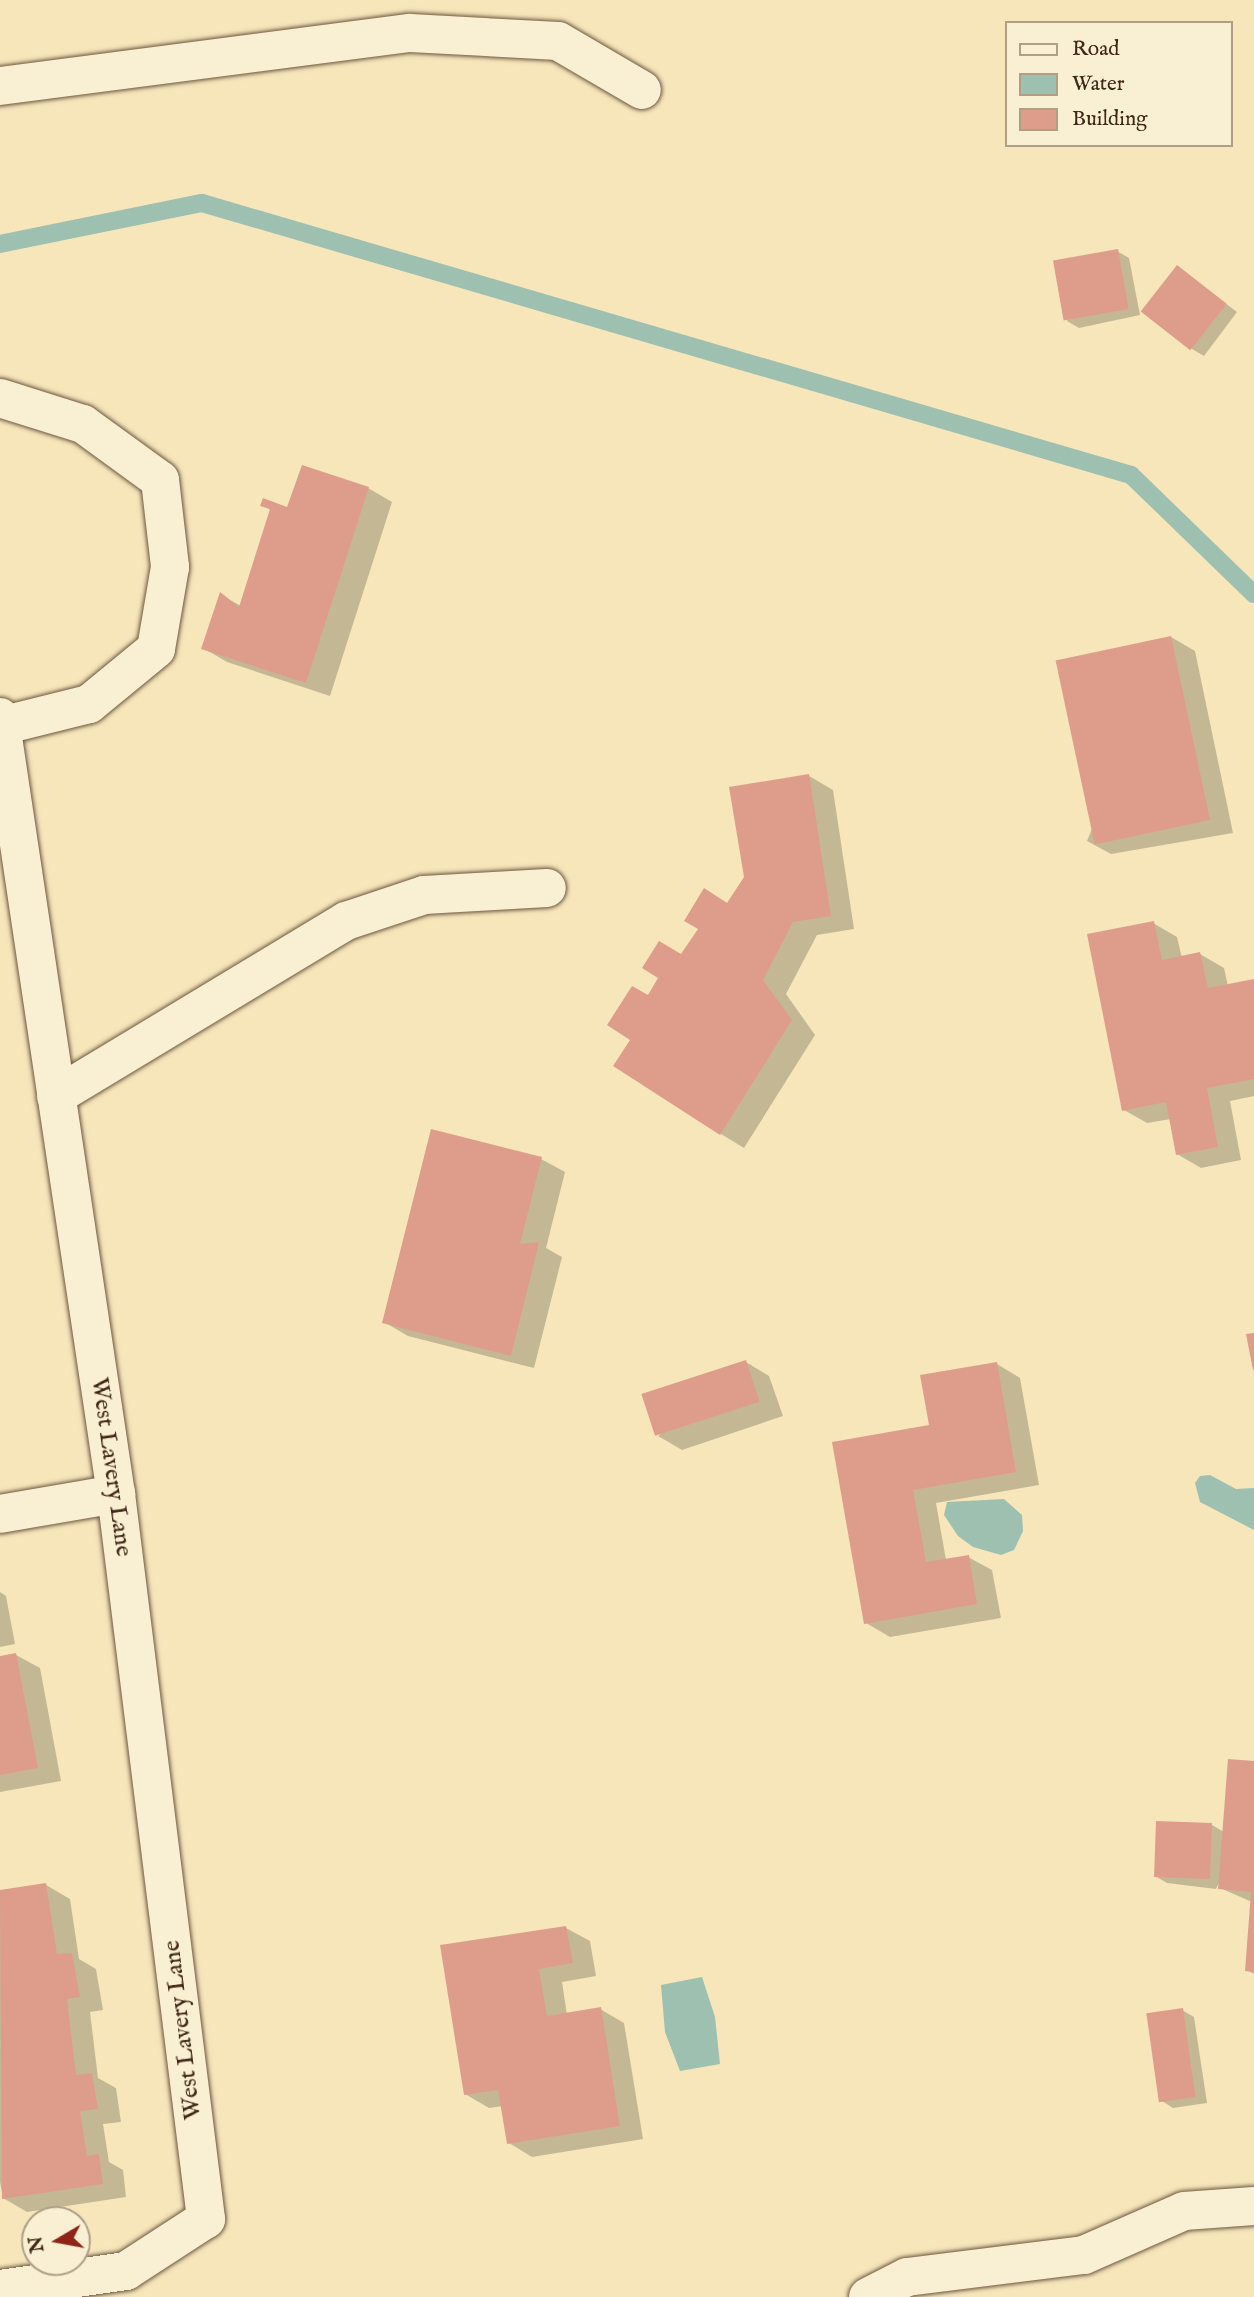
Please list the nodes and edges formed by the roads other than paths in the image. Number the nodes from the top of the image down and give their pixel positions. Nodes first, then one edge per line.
1 (0, 86) edge
2 (642, 90) dead end
3 (0, 398) edge
4 (1, 721) edge
5 (547, 888) dead end
6 (56, 1096) junction
7 (116, 1494) junction
8 (0, 1514) edge
9 (1254, 2206) edge
10 (0, 2289) edge
11 (868, 2297) edge

1 - 2 street
3 - 4 street
4 - 6 street, West Lavery Lane
5 - 6 street
6 - 7 street, West Lavery Lane
7 - 8 street
7 - 10 street, West Lavery Lane
9 - 11 street

